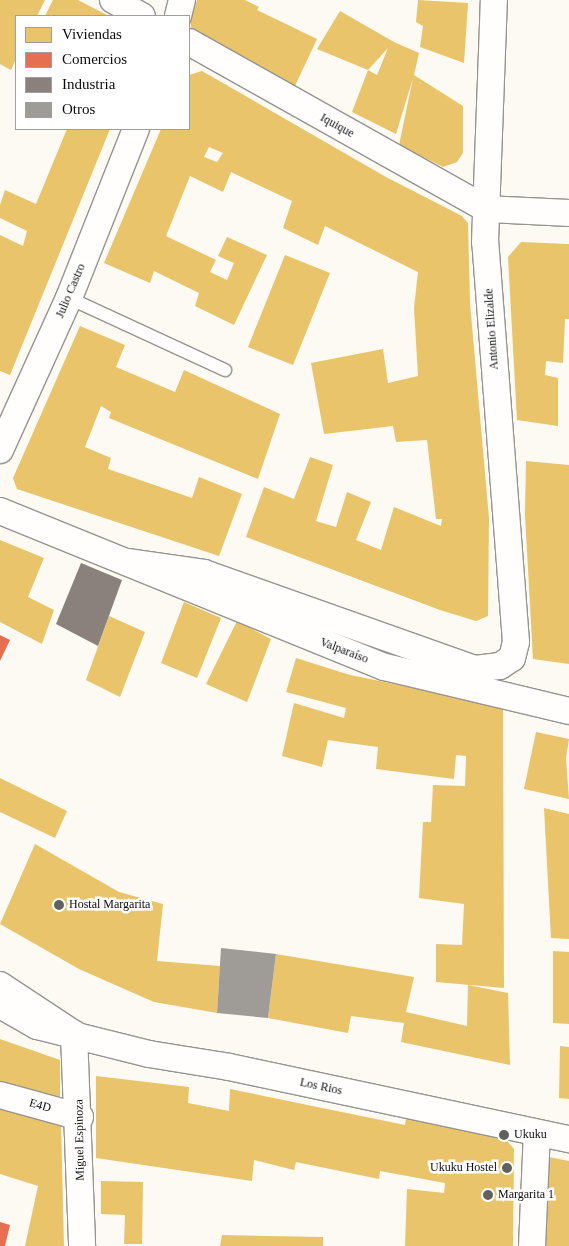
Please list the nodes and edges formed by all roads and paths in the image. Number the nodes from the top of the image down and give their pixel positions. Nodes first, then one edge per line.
1 (113, 0) edge
2 (182, 0) edge
3 (494, 0) edge
4 (140, 15) edge
5 (178, 15) edge
6 (190, 43) edge
7 (136, 130) edge
8 (486, 209) junction
9 (569, 213) edge
10 (69, 298) junction
11 (225, 370) dead end
12 (0, 450) edge
13 (0, 511) edge
14 (129, 562) junction
15 (512, 658) joint
16 (569, 711) edge
17 (0, 985) edge
18 (0, 1005) edge
19 (74, 1034) junction
20 (0, 1095) edge
21 (80, 1118) junction
22 (537, 1133) junction
23 (569, 1139) edge
24 (82, 1246) edge
25 (532, 1246) edge

1 - 4 street
2 - 5 street
3 - 8 street, Antonio Elizalde
6 - 8 street, Iquique
7 - 10 street, Julio Castro
8 - 9 street
8 - 15 street, Antonio Elizalde
10 - 11 lane
10 - 12 street, Julio Castro
13 - 14 street, Valparaíso
14 - 15 street, Valparaíso
14 - 16 street, Valparaíso
17 - 19 street, Los Rios
18 - 19 street, Los Rios
19 - 21 street, Miguel Espinoza
19 - 22 street, Los Rios
20 - 21 street, E4D
21 - 24 street, Miguel Espinoza
22 - 23 street, Los Rios
22 - 25 street

